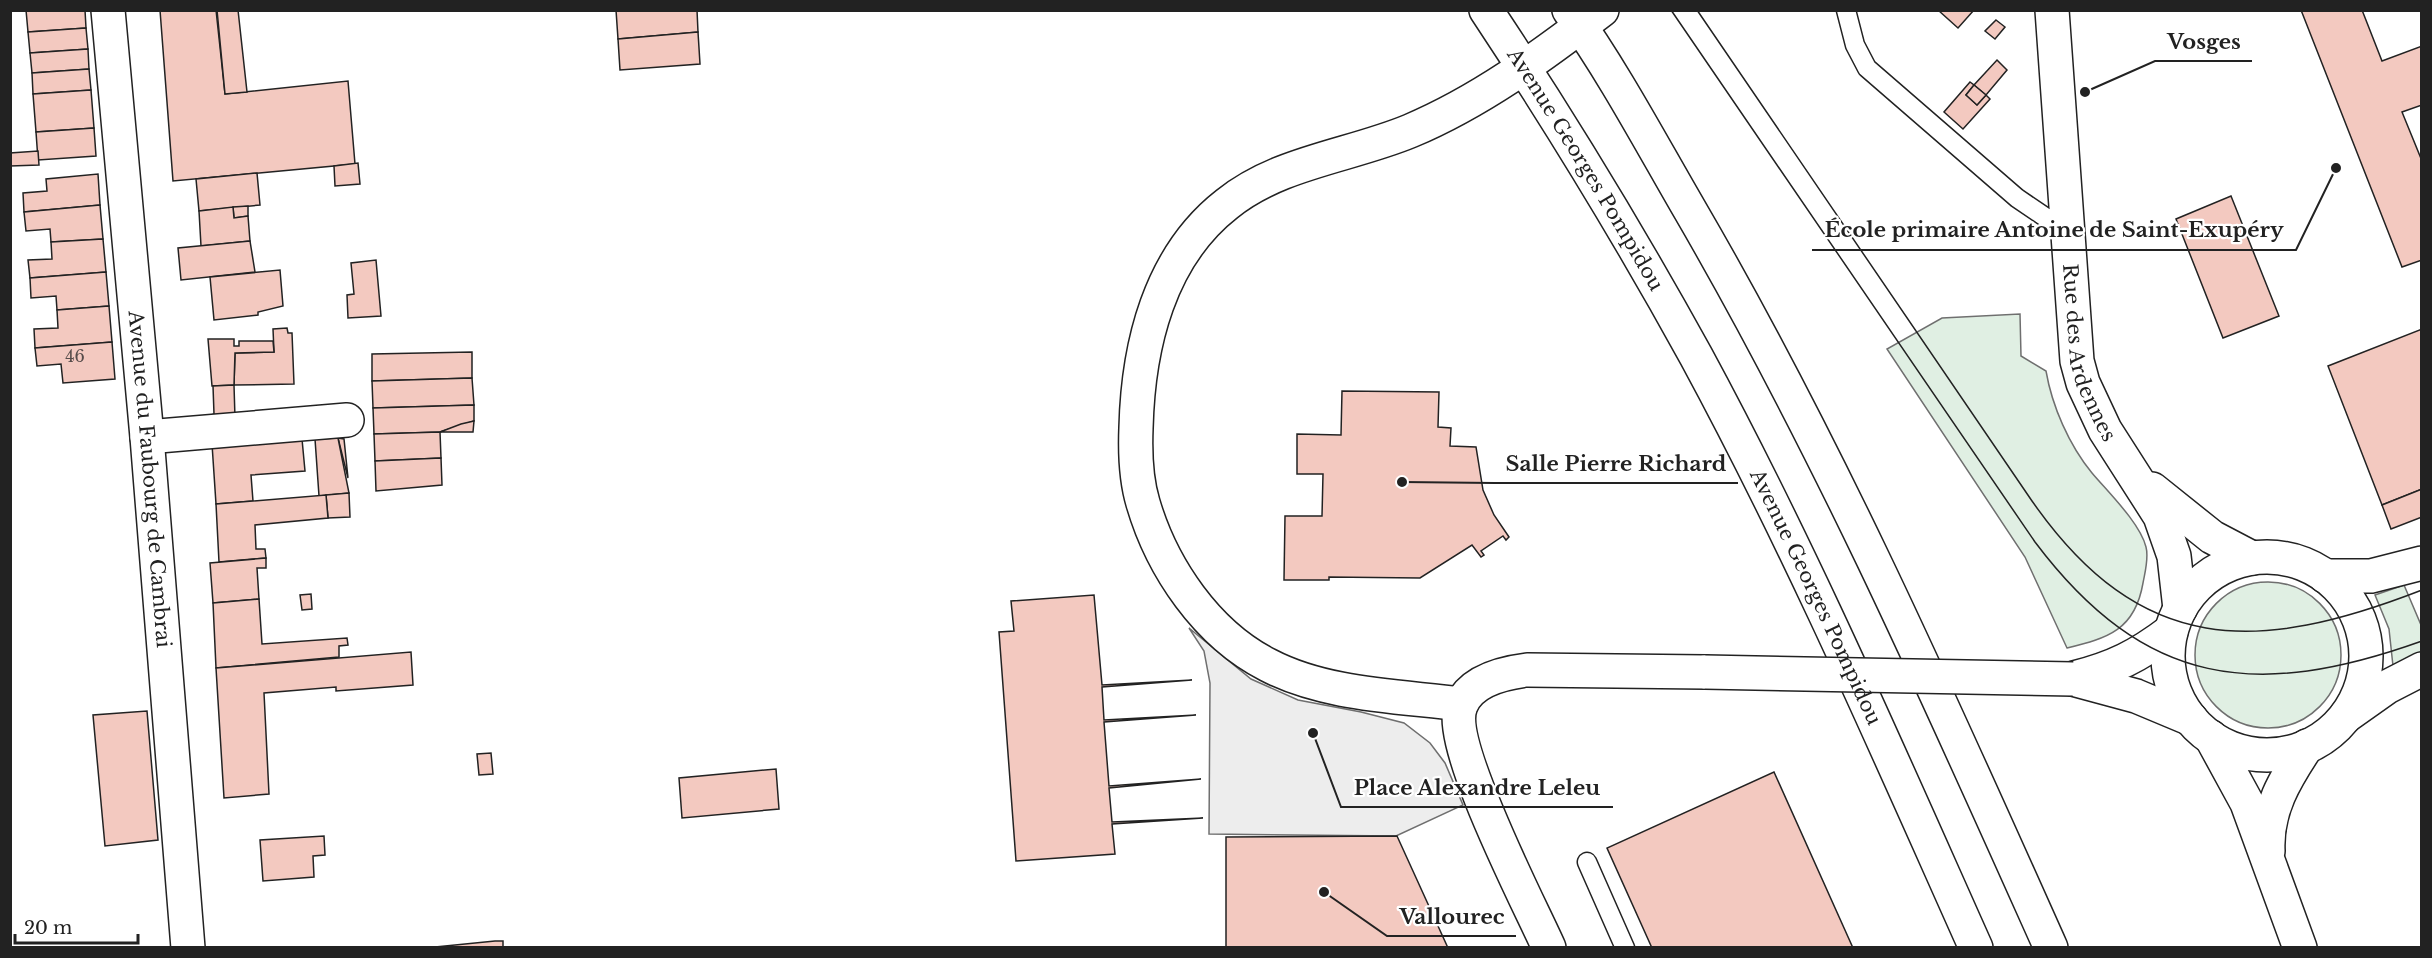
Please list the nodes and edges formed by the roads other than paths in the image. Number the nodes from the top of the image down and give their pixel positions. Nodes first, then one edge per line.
1 (108, 10) edge
2 (1486, 10) edge
3 (1846, 10) edge
4 (2052, 10) edge
5 (1584, 16) edge
6 (1524, 67) junction
7 (2067, 225) junction
8 (348, 420) dead end
9 (147, 437) junction
10 (2133, 472) junction
11 (2252, 558) junction
12 (2421, 563) edge
13 (2325, 576) junction
14 (2176, 620) junction
15 (2421, 669) edge
16 (2073, 679) junction
17 (1461, 704) junction
18 (2342, 719) junction
19 (2201, 728) junction
20 (2307, 746) junction
21 (1587, 862) dead end
22 (2269, 868) junction
23 (188, 948) edge
24 (1550, 948) edge
25 (1625, 948) edge
26 (1976, 948) edge
27 (2051, 948) edge
28 (2300, 948) edge

1 - 9 street, Avenue du Faubourg de Cambrai
2 - 6 street, Avenue Georges Pompidou
3 - 7 lane
4 - 7 street, Rue des Ardennes
5 - 6 street
5 - 27 street
6 - 17 street
6 - 26 street, Avenue Georges Pompidou
7 - 10 street, Rue des Ardennes
8 - 9 street
9 - 23 street, Avenue du Faubourg de Cambrai
10 - 11 street, Rue des Ardennes
10 - 14 street, Rue des Ardennes
11 - 13 street
11 - 14 street
12 - 13 street
13 - 18 street
14 - 16 street
14 - 19 street
15 - 18 street
16 - 17 street, bridge
16 - 19 street
17 - 24 street
18 - 20 street
19 - 20 street
19 - 22 street
20 - 22 street
21 - 25 lane
22 - 28 street

